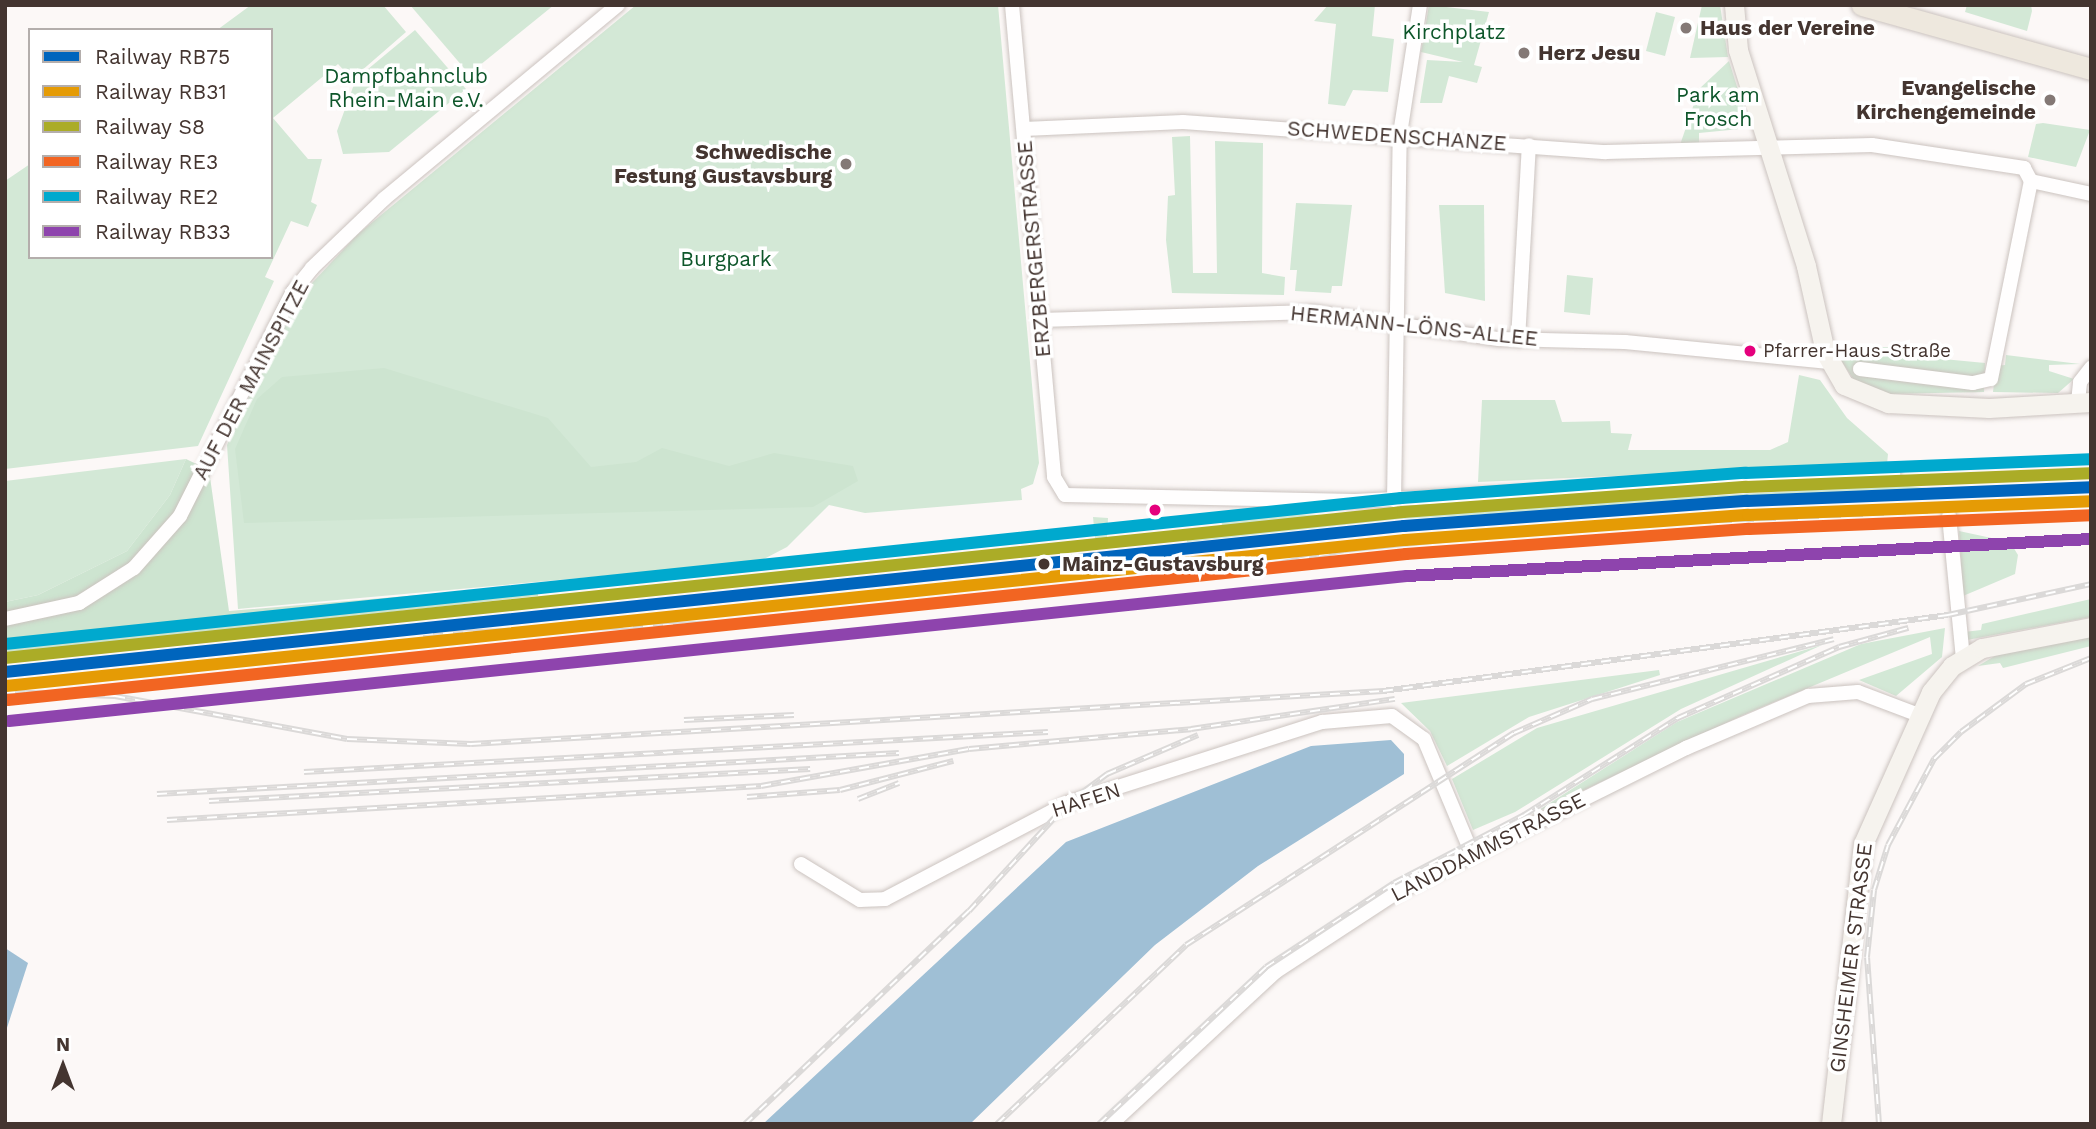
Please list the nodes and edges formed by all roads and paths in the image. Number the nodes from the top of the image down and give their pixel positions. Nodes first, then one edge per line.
1 (618, 5) edge
2 (1012, 5) edge
3 (1420, 5) edge
4 (1734, 5) edge
5 (1862, 5) edge
6 (1895, 10) edge
7 (2091, 69) edge
8 (1024, 129) junction
9 (1400, 134) junction
10 (1529, 145) junction
11 (1769, 148) junction
12 (2031, 181) junction
13 (2091, 194) edge
14 (1040, 320) junction
15 (1394, 324) junction
16 (1518, 340) junction
17 (1829, 362) junction
18 (2091, 368) edge
19 (1860, 369) dead end
20 (2085, 402) edge
21 (1893, 474) dead end
22 (1394, 500) junction
23 (1949, 516) dead end
24 (5, 620) edge
25 (2091, 627) edge
26 (1963, 658) junction
27 (1919, 716) junction
28 (1472, 854) junction
29 (801, 864) dead end
30 (1111, 1124) edge
31 (1831, 1124) edge

1 - 24 street, AUF DER MAINSPITZE
2 - 8 street, ERZBERGERSTRASSE
3 - 9 street
4 - 11 main road
5 - 6 main road
6 - 7 main road
8 - 9 street, SCHWEDENSCHANZE
8 - 14 street, ERZBERGERSTRASSE
9 - 10 street, SCHWEDENSCHANZE
9 - 15 street
10 - 11 street, SCHWEDENSCHANZE
10 - 16 street
11 - 12 street, SCHWEDENSCHANZE
11 - 17 main road
12 - 13 street
12 - 19 street
14 - 15 street, HERMANN-LÖNS-ALLEE
14 - 22 street, ERZBERGERSTRASSE
15 - 16 street, HERMANN-LÖNS-ALLEE
15 - 22 street
16 - 17 street, HERMANN-LÖNS-ALLEE
17 - 20 main road
18 - 20 street
21 - 22 street
23 - 26 street
25 - 26 main road, GINSHEIMER STRASSE
26 - 27 main road, GINSHEIMER STRASSE
27 - 28 street, LANDDAMMSTRASSE
27 - 31 main road, GINSHEIMER STRASSE
28 - 29 street, HAFEN
28 - 30 street, LANDDAMMSTRASSE

